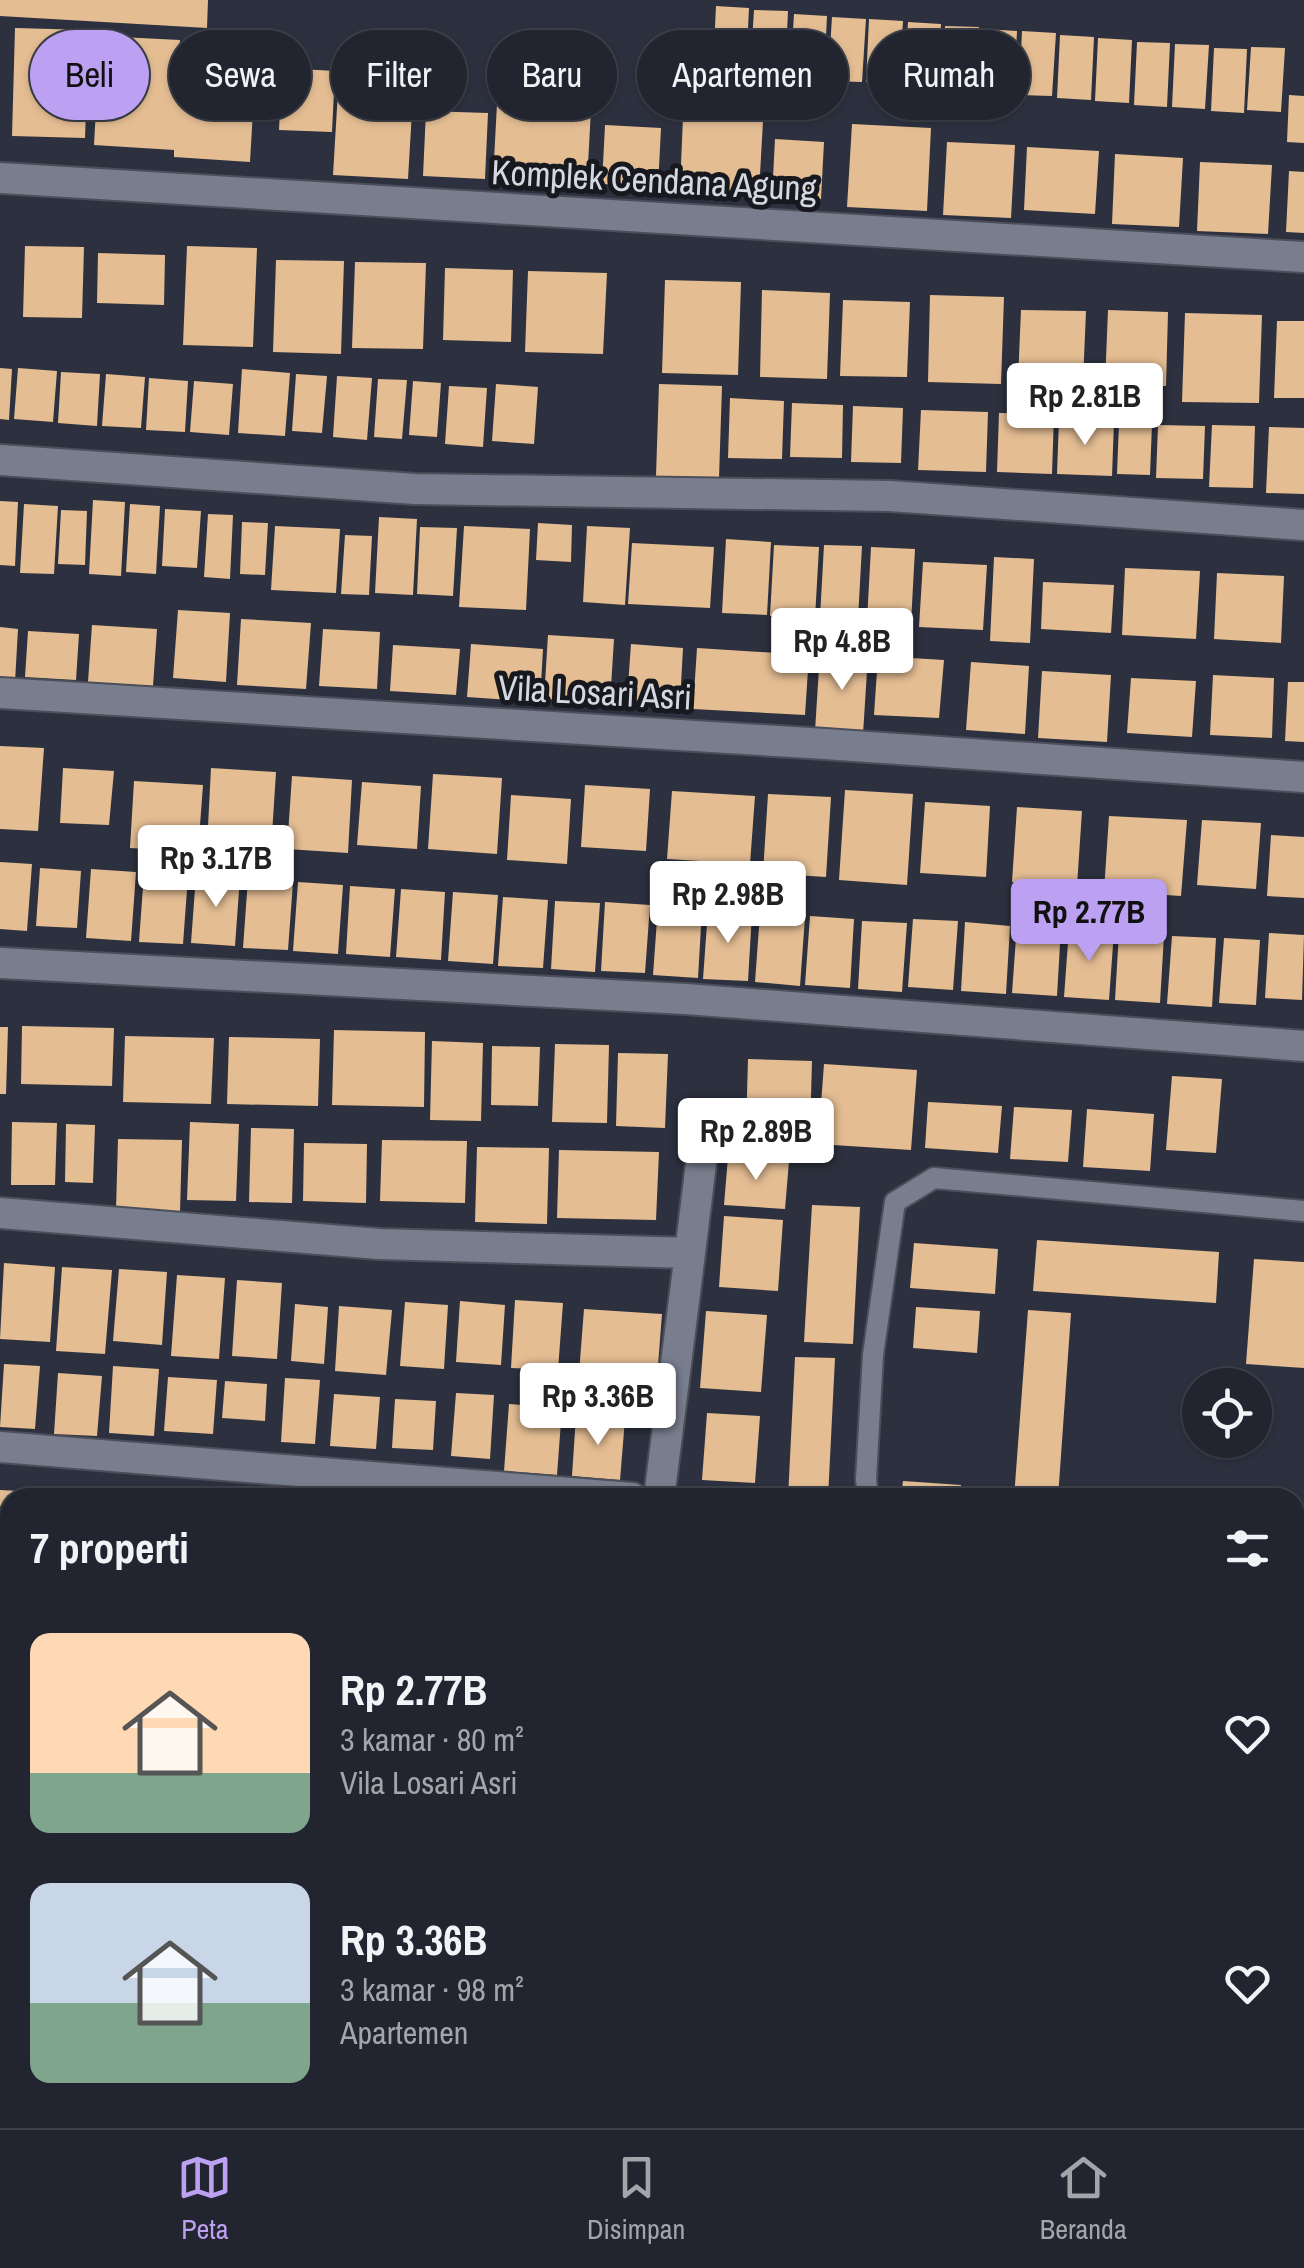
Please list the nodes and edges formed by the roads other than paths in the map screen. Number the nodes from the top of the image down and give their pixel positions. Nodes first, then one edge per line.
1 (0, 178) edge
2 (1304, 257) edge
3 (0, 460) edge
4 (1304, 524) edge
5 (0, 694) edge
6 (1304, 778) edge
7 (0, 963) edge
8 (1304, 1046) edge
9 (705, 1132) dead end
10 (1304, 1210) edge
11 (0, 1213) edge
12 (690, 1252) junction
13 (0, 1447) edge
14 (508, 1488) edge
15 (660, 1488) edge
16 (867, 1488) edge

1 - 2 street, Komplek Cendana Agung
3 - 4 street
5 - 6 street, Vila Losari Asri
7 - 8 street
9 - 12 street
10 - 16 lane
11 - 12 street
12 - 15 street
13 - 14 street

